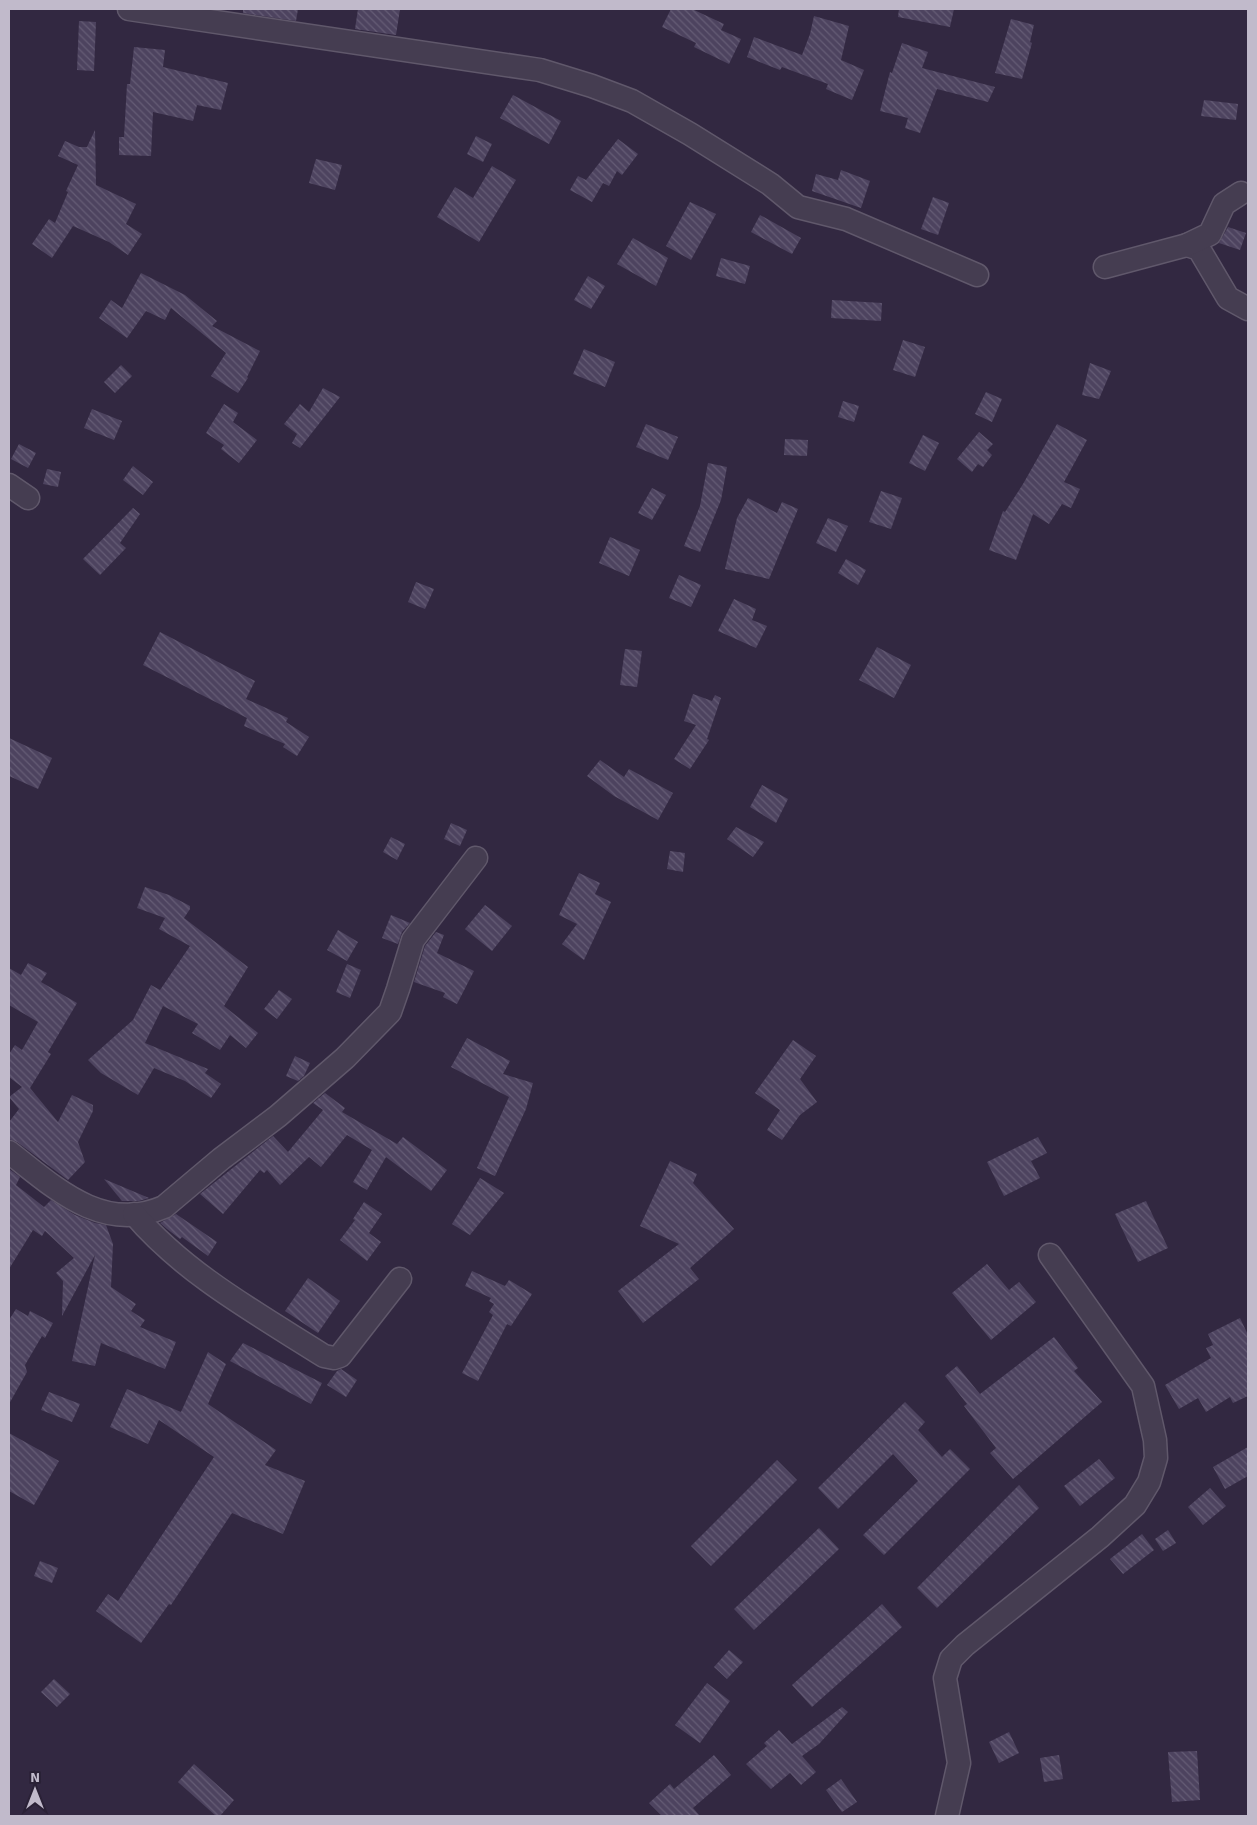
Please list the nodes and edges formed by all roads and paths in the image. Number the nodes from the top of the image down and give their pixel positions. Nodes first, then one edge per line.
1 (129, 9) edge
2 (1241, 193) dead end
3 (1187, 246) junction
4 (1105, 267) dead end
5 (977, 275) dead end
6 (1248, 309) edge
7 (9, 486) edge
8 (28, 498) dead end
9 (476, 858) dead end
10 (9, 1152) edge
11 (134, 1214) junction
12 (1050, 1255) dead end
13 (400, 1279) dead end
14 (948, 1816) edge

1 - 5 street
2 - 3 street
3 - 4 street
3 - 6 street
7 - 8 street
9 - 11 street
10 - 11 street
11 - 13 street
12 - 14 street

